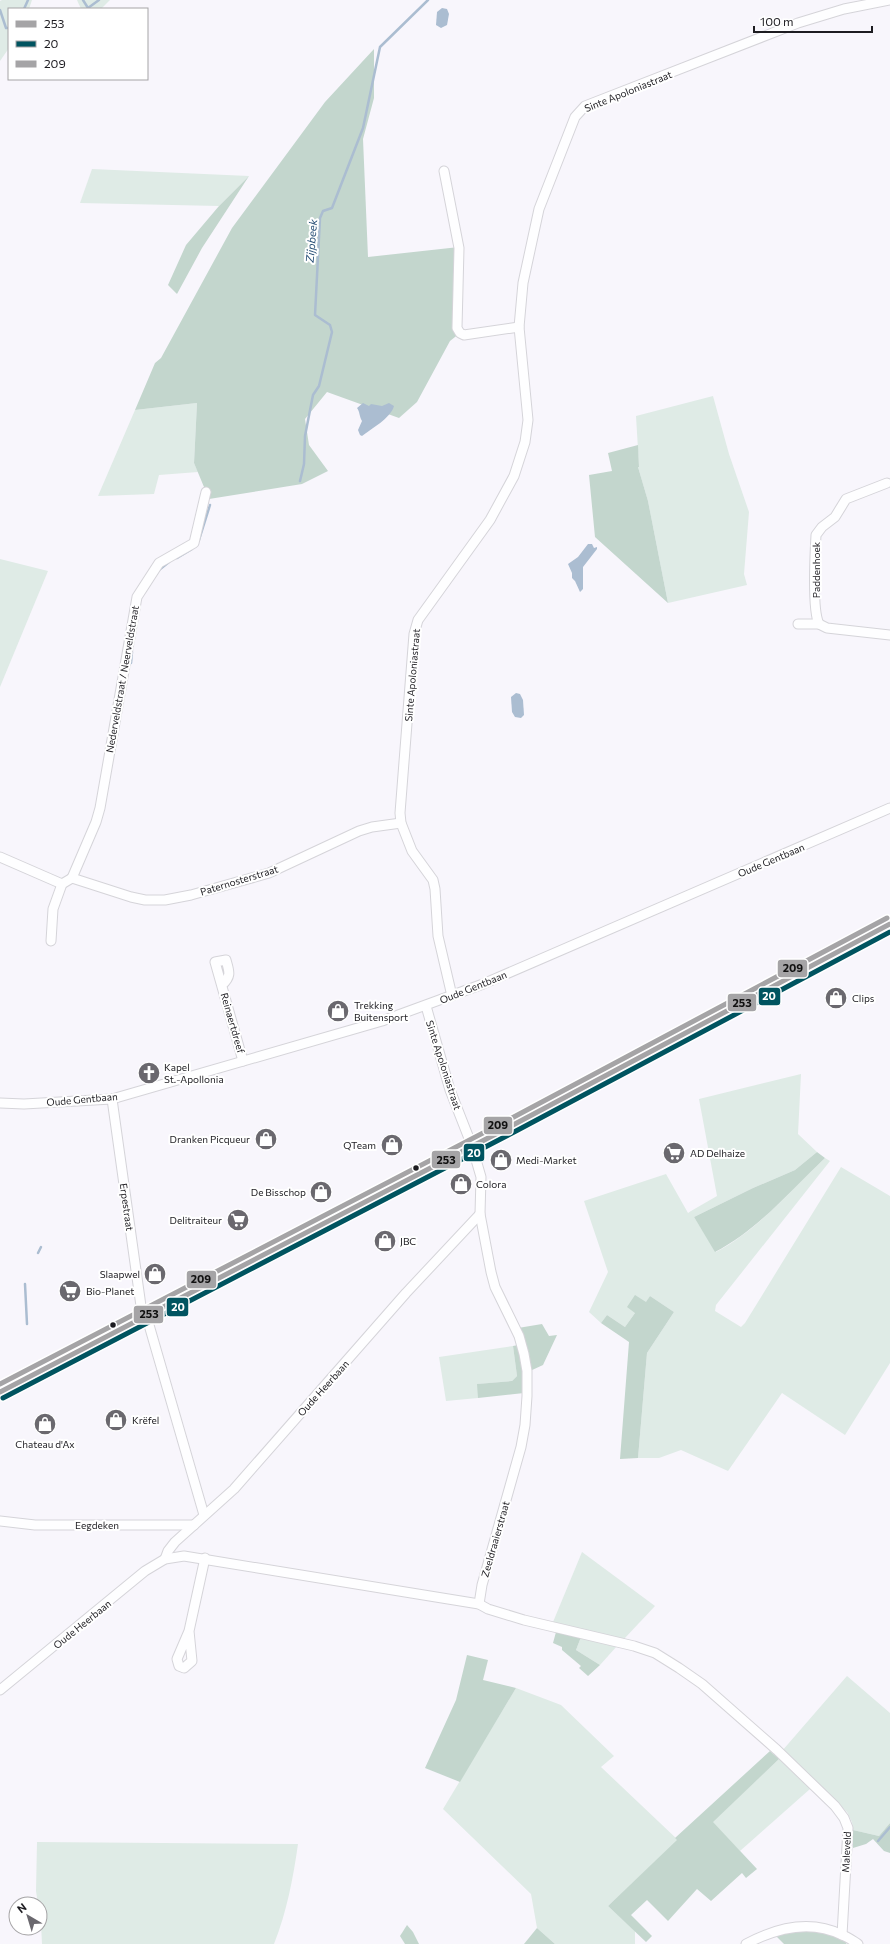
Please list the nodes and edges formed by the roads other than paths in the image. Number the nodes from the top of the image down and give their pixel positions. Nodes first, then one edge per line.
1 (890, 0) edge
2 (444, 171) dead end
3 (519, 327) junction
4 (887, 483) dead end
5 (206, 496) dead end
6 (798, 624) dead end
7 (819, 624) junction
8 (890, 635) edge
9 (890, 808) edge
10 (401, 823) junction
11 (0, 857) edge
12 (72, 878) junction
13 (62, 884) junction
14 (890, 924) edge
15 (51, 941) dead end
16 (222, 985) dead end
17 (452, 996) junction
18 (426, 1006) junction
19 (244, 1062) junction
20 (112, 1098) junction
21 (0, 1103) edge
22 (472, 1146) junction
23 (480, 1214) junction
24 (144, 1315) junction
25 (6, 1388) edge
26 (204, 1515) junction
27 (0, 1521) edge
28 (194, 1525) junction
29 (205, 1558) junction
30 (165, 1560) junction
31 (479, 1604) junction
32 (189, 1631) dead end
33 (0, 1690) edge
34 (842, 1935) junction
35 (746, 1944) edge
36 (858, 1944) edge

1 - 3 street, Sinte Apoloniastraat
2 - 3 street
3 - 10 street, Sinte Apoloniastraat
4 - 7 street, Paddenhoek
5 - 12 street, Nederveldstraat / Neerveldstraat
6 - 7 street
7 - 8 street
9 - 17 street, Oude Gentbaan
10 - 12 street, Paternosterstraat
10 - 17 street, Sinte Apoloniastraat
11 - 13 street
12 - 13 street
13 - 15 street
14 - 22 main road
16 - 19 street, Reinaertdreef
17 - 18 street, Oude Gentbaan
18 - 19 street, Oude Gentbaan
18 - 22 street, Sinte Apoloniastraat
19 - 20 street, Oude Gentbaan
20 - 21 street, Oude Gentbaan
20 - 24 street, Erpestraat
22 - 23 street, Zeeldraaierstraat
22 - 24 main road
23 - 26 street, Oude Heerbaan
23 - 31 street, Zeeldraaierstraat
24 - 25 main road
24 - 26 street, Erpestraat
26 - 28 street, Oude Heerbaan
27 - 28 street, Eegdeken
28 - 30 street, Oude Heerbaan
29 - 30 street, Oude Heerbaan
29 - 31 street, Oude Heerbaan
29 - 32 street
30 - 33 street, Oude Heerbaan
31 - 34 street, Maleveld
34 - 35 street
34 - 36 street

